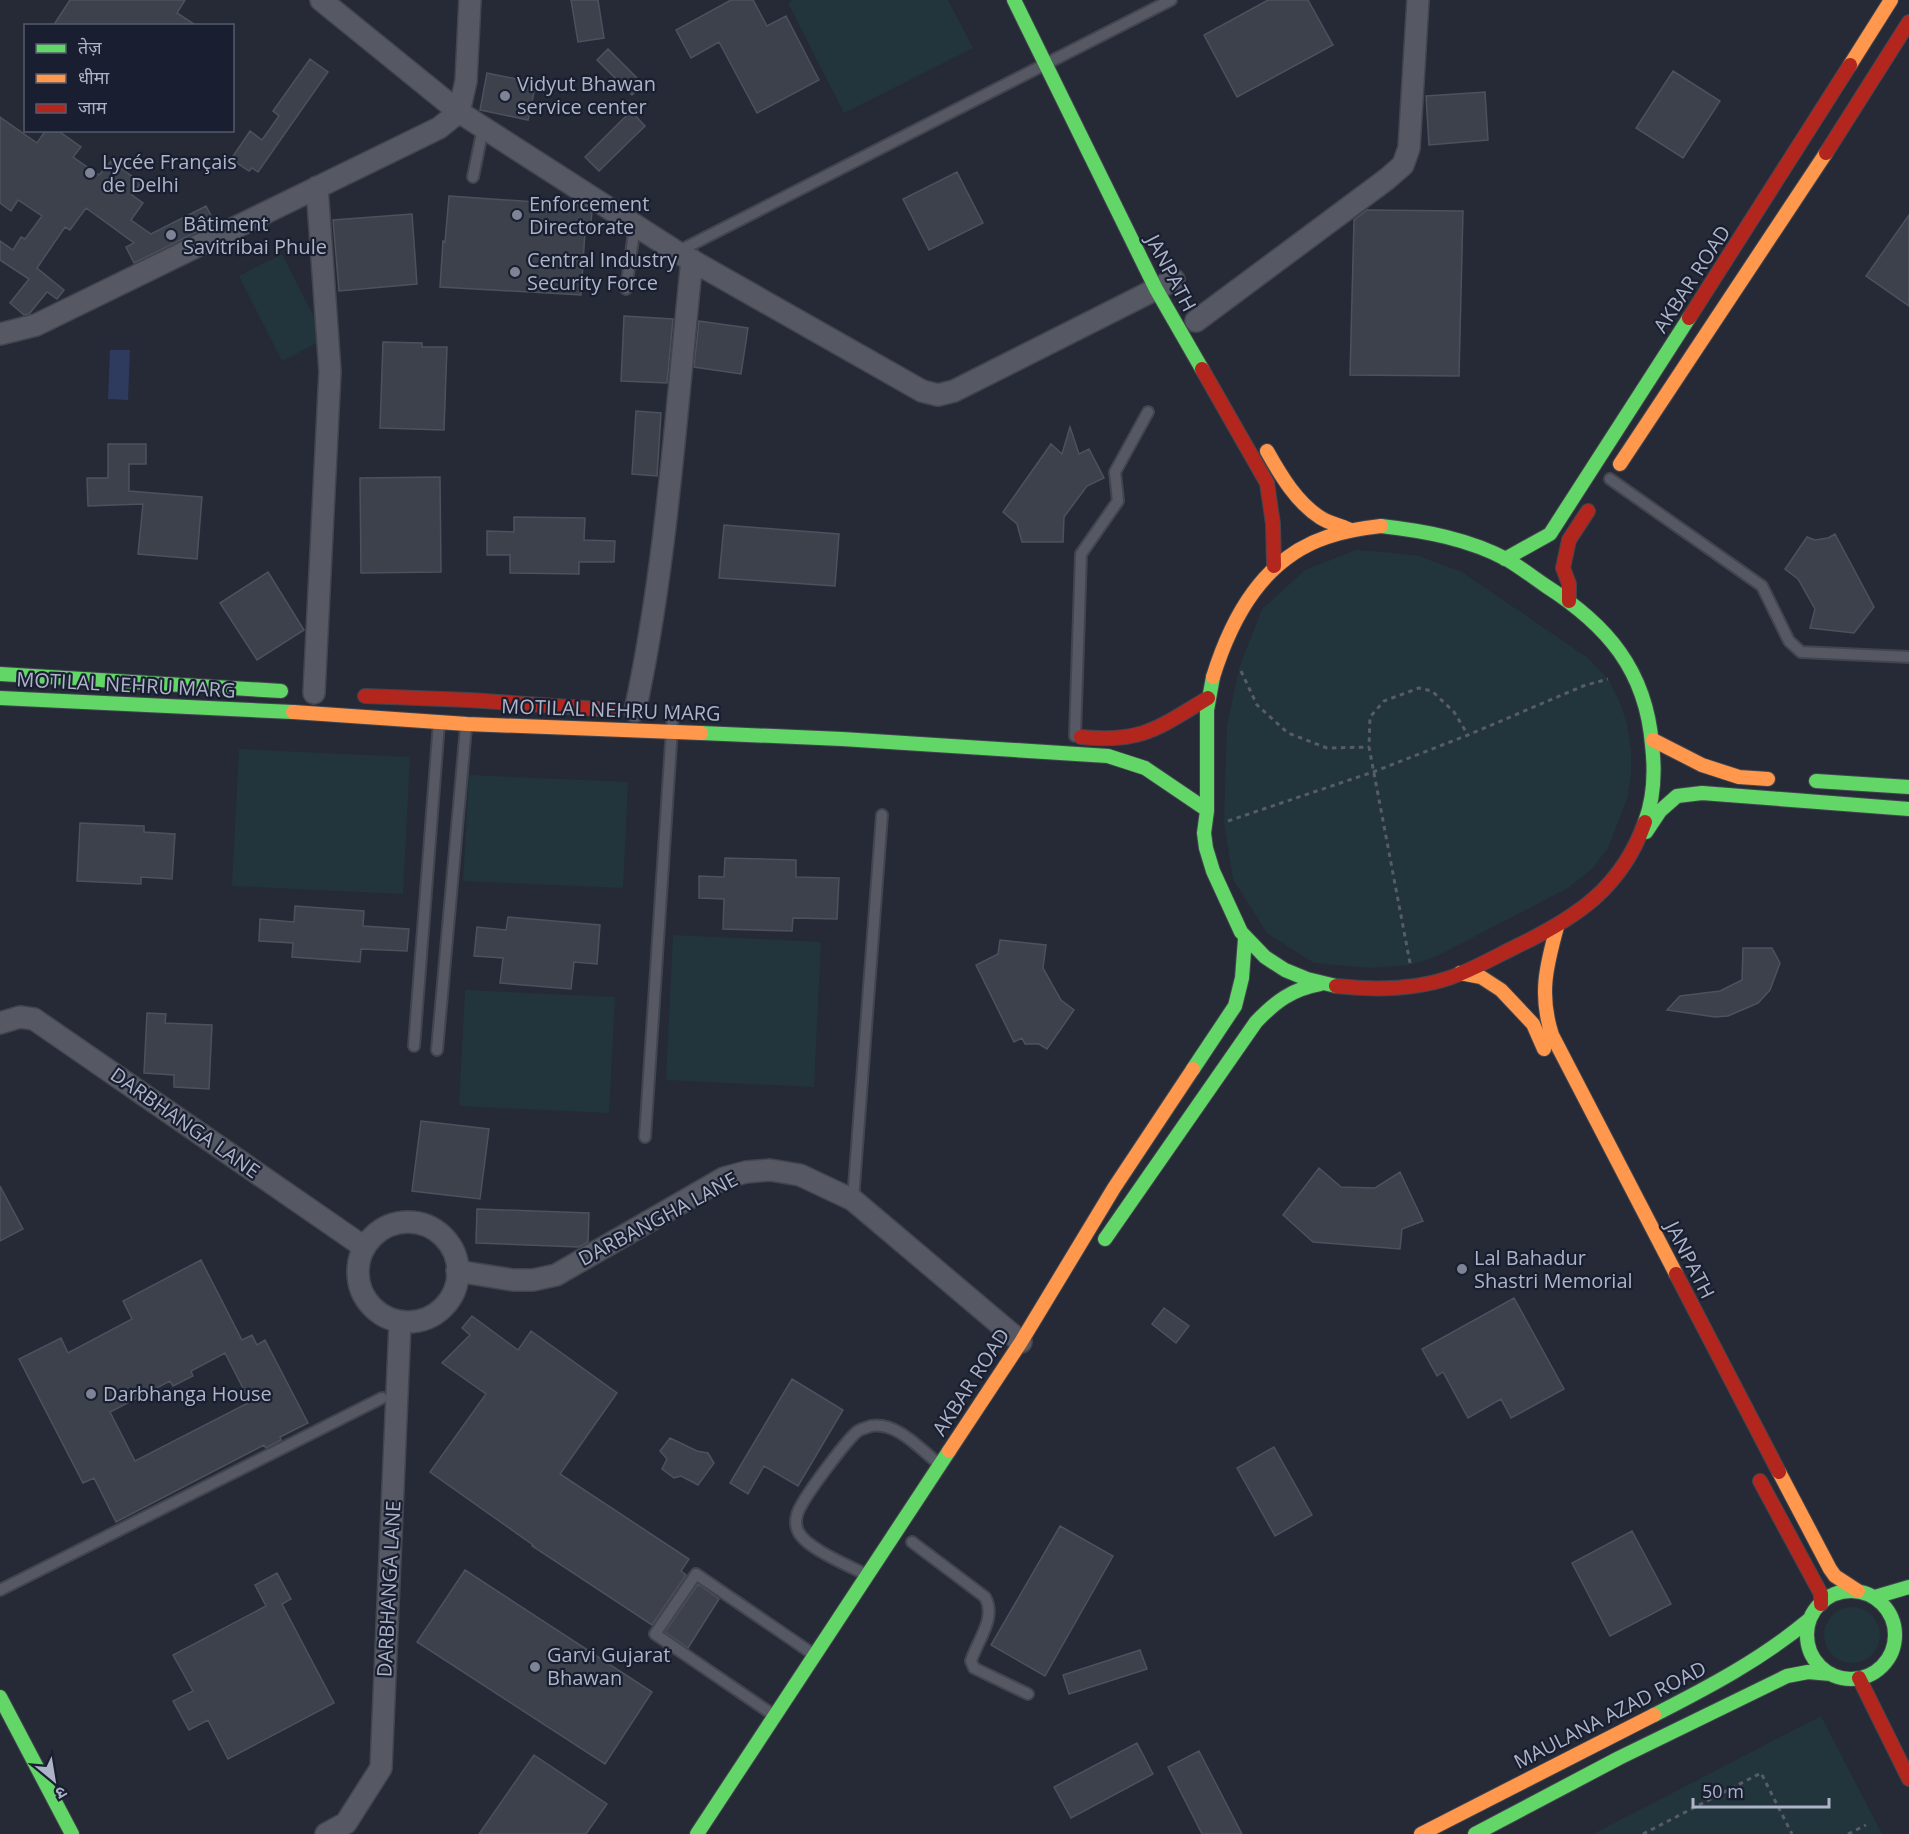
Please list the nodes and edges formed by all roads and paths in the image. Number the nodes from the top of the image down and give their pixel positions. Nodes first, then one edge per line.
1 (321, 0) edge
2 (470, 0) edge
3 (1014, 0) edge
4 (1029, 0) edge
5 (1171, 0) edge
6 (1418, 0) edge
7 (1891, 0) edge
8 (1909, 22) edge
9 (1055, 63) junction
10 (459, 112) junction
11 (483, 128) junction
12 (473, 177) dead end
13 (317, 187) junction
14 (635, 225) junction
15 (684, 256) junction
16 (1169, 282) junction
17 (626, 289) dead end
18 (1196, 321) dead end
19 (0, 334) edge
20 (1148, 412) dead end
21 (1258, 434) dead end
22 (1604, 488) junction
23 (1348, 529) junction
24 (1506, 559) junction
25 (1274, 566) junction
26 (1569, 601) junction
27 (1909, 657) edge
28 (1239, 668) dead end
29 (0, 674) edge
30 (1608, 679) dead end
31 (309, 693) joint
32 (349, 695) dead end
33 (0, 698) edge
34 (1208, 698) junction
35 (440, 700) junction
36 (468, 712) junction
37 (662, 713) junction
38 (440, 722) junction
39 (672, 731) junction
40 (1468, 735) junction
41 (1069, 736) joint
42 (1653, 740) junction
43 (1369, 747) junction
44 (1373, 772) junction
45 (1785, 780) dead end
46 (1807, 781) dead end
47 (1909, 787) edge
48 (1909, 809) edge
49 (1207, 810) junction
50 (882, 814) dead end
51 (1224, 823) dead end
52 (1638, 845) junction
53 (1557, 927) junction
54 (1245, 939) junction
55 (1460, 973) junction
56 (1320, 984) junction
57 (1412, 985) junction
58 (0, 1023) edge
59 (414, 1046) dead end
60 (437, 1050) dead end
61 (1550, 1064) dead end
62 (645, 1137) dead end
63 (853, 1200) junction
64 (364, 1247) junction
65 (1095, 1254) dead end
66 (458, 1271) junction
67 (400, 1323) junction
68 (1021, 1342) junction
69 (382, 1398) dead end
70 (940, 1465) junction
71 (1754, 1469) dead end
72 (912, 1542) dead end
73 (867, 1575) junction
74 (1909, 1587) edge
75 (0, 1590) edge
76 (1858, 1591) junction
77 (1875, 1597) junction
78 (1821, 1604) junction
79 (1810, 1619) junction
80 (1909, 1623) edge
81 (1896, 1636) junction
82 (814, 1655) junction
83 (1876, 1671) junction
84 (1831, 1674) junction
85 (1859, 1678) junction
86 (1884, 1688) dead end
87 (1028, 1694) dead end
88 (0, 1696) edge
89 (775, 1716) junction
90 (1909, 1779) edge
91 (1866, 1825) dead end
92 (72, 1834) edge
93 (326, 1834) edge
94 (697, 1834) edge
95 (1421, 1834) edge
96 (1475, 1834) edge
97 (1642, 1834) edge
98 (1792, 1834) edge
99 (1848, 1834) edge

1 - 10 street
2 - 10 street
3 - 9 main road, JANPATH
4 - 9 main road, JANPATH
5 - 9 lane
6 - 18 street
7 - 24 main road, AKBAR ROAD
8 - 22 main road
9 - 15 lane
9 - 16 main road, JANPATH
10 - 11 street
10 - 13 street
11 - 12 lane
11 - 14 street
13 - 19 street
13 - 31 street
14 - 15 street
14 - 17 lane
15 - 16 street
15 - 37 street
16 - 25 main road, JANPATH
20 - 41 lane
21 - 23 main road
22 - 26 main road
22 - 27 lane
23 - 24 main road
23 - 25 main road
24 - 26 main road
25 - 34 main road
26 - 42 main road
28 - 43 path
29 - 31 main road, MOTILAL NEHRU MARG
30 - 40 path
32 - 35 main road, MOTILAL NEHRU MARG
33 - 38 main road, MOTILAL NEHRU MARG
34 - 41 main road
34 - 49 main road
35 - 36 main road, MOTILAL NEHRU MARG
35 - 38 lane
36 - 37 main road, MOTILAL NEHRU MARG
36 - 38 main road, MOTILAL NEHRU MARG
36 - 39 main road, MOTILAL NEHRU MARG
36 - 60 lane
37 - 39 lane
38 - 59 lane
39 - 49 main road, MOTILAL NEHRU MARG
39 - 62 lane
40 - 43 path
40 - 44 path
42 - 45 main road
42 - 52 main road
43 - 44 path
44 - 51 path
44 - 57 path
46 - 47 main road
48 - 52 main road
49 - 54 main road
50 - 63 lane
52 - 53 main road
53 - 55 main road
53 - 76 main road, JANPATH
54 - 56 main road
54 - 68 main road, AKBAR ROAD
55 - 57 main road
55 - 61 main road
56 - 57 main road
56 - 65 main road
58 - 64 street, DARBHANGA LANE
63 - 66 street, DARBANGHA LANE
63 - 68 street, DARBANGHA LANE
64 - 66 street
64 - 67 street
66 - 67 street
67 - 93 street, DARBHANGA LANE
68 - 70 main road, AKBAR ROAD
69 - 75 lane
70 - 73 main road, AKBAR ROAD
70 - 73 lane
71 - 78 main road
72 - 87 lane
73 - 82 main road, AKBAR ROAD
74 - 77 main road
76 - 77 main road
76 - 78 main road
77 - 81 main road
78 - 79 main road
79 - 84 main road
79 - 95 main road, MAULANA AZAD ROAD
80 - 81 main road
81 - 83 main road
82 - 89 main road, AKBAR ROAD
82 - 89 lane
83 - 85 main road
83 - 86 main road
84 - 85 main road
84 - 96 main road
85 - 90 main road
88 - 92 main road
89 - 94 main road, AKBAR ROAD
91 - 99 path
97 - 98 path

